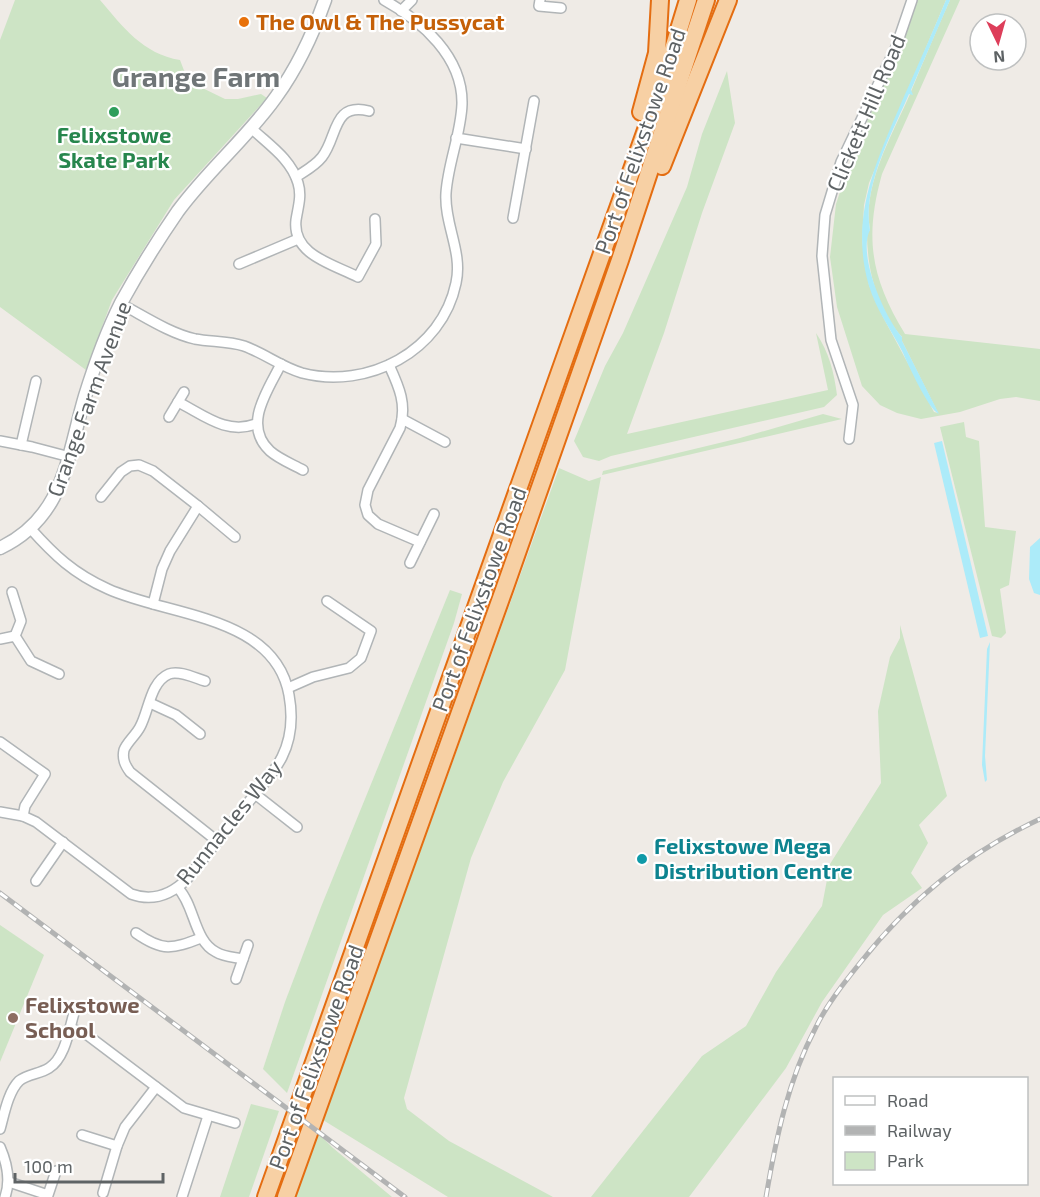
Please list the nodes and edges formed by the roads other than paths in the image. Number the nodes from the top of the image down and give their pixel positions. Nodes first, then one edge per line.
1 (325, 0) edge
2 (384, 0) edge
3 (412, 0) edge
4 (540, 0) edge
5 (660, 0) edge
6 (688, 0) edge
7 (706, 0) edge
8 (728, 0) edge
9 (912, 0) edge
10 (561, 8) dead end
11 (401, 11) junction
12 (534, 101) dead end
13 (369, 111) dead end
14 (251, 128) junction
15 (456, 138) junction
16 (526, 148) junction
17 (633, 163) junction
18 (296, 177) junction
19 (513, 218) dead end
20 (375, 219) dead end
21 (298, 239) junction
22 (620, 260) junction
23 (239, 264) dead end
24 (121, 304) junction
25 (281, 364) junction
26 (389, 365) junction
27 (36, 381) dead end
28 (183, 392) dead end
29 (178, 402) junction
30 (169, 417) dead end
31 (402, 419) junction
32 (256, 424) junction
33 (849, 439) dead end
34 (0, 441) edge
35 (445, 442) dead end
36 (21, 445) junction
37 (70, 457) junction
38 (303, 470) dead end
39 (101, 497) dead end
40 (198, 506) junction
41 (434, 514) dead end
42 (30, 528) junction
43 (235, 537) dead end
44 (420, 542) junction
45 (0, 548) edge
46 (410, 563) dead end
47 (12, 592) dead end
48 (327, 601) dead end
49 (153, 604) junction
50 (15, 636) junction
51 (0, 639) edge
52 (59, 674) dead end
53 (205, 681) dead end
54 (288, 688) junction
55 (150, 703) junction
56 (200, 734) dead end
57 (0, 742) edge
58 (255, 794) junction
59 (0, 812) edge
60 (22, 816) junction
61 (297, 827) dead end
62 (217, 841) junction
63 (63, 842) junction
64 (36, 881) dead end
65 (178, 888) junction
66 (136, 933) dead end
67 (201, 938) junction
68 (248, 945) dead end
69 (243, 959) junction
70 (236, 979) dead end
71 (74, 1013) dead end
72 (70, 1028) junction
73 (156, 1087) junction
74 (208, 1116) junction
75 (235, 1123) dead end
76 (0, 1129) edge
77 (82, 1135) dead end
78 (117, 1146) junction
79 (0, 1147) edge
80 (56, 1171) dead end
81 (9, 1182) junction
82 (103, 1193) dead end
83 (5, 1197) edge
84 (182, 1197) edge
85 (266, 1197) edge
86 (286, 1197) edge

1 - 14 street, Grange Farm Avenue
2 - 11 street
3 - 11 street
4 - 10 street
5 - 17 highway
6 - 17 highway, Port of Felixstowe Road
7 - 22 highway, Port of Felixstowe Road
8 - 22 highway
9 - 33 street, Clickett Hill Road
11 - 15 street
12 - 16 street
13 - 18 street
14 - 18 street
14 - 24 street, Grange Farm Avenue
15 - 16 street
15 - 26 street
16 - 19 street
17 - 85 highway, Port of Felixstowe Road
18 - 21 street
20 - 21 street
21 - 23 street
22 - 86 highway, Port of Felixstowe Road
24 - 25 street
24 - 37 street, Grange Farm Avenue
25 - 26 street
25 - 32 street
26 - 31 street
27 - 36 street
28 - 29 street
29 - 30 street
29 - 32 street
31 - 35 street
31 - 44 street
32 - 38 street
34 - 36 street
36 - 37 street
37 - 42 street, Grange Farm Avenue
39 - 40 street
40 - 43 street
40 - 49 street
41 - 44 street
42 - 45 street, Grange Farm Avenue
42 - 49 street, Runnacles Way
44 - 46 street
47 - 50 street
48 - 54 street
49 - 54 street, Runnacles Way
50 - 51 street
50 - 52 street
53 - 55 street
54 - 58 street, Runnacles Way
55 - 56 street
55 - 62 street
57 - 60 street
58 - 61 street
58 - 62 street, Runnacles Way
59 - 60 street, Runnacles Way
60 - 63 street, Runnacles Way
62 - 65 street, Runnacles Way
63 - 64 street
63 - 65 street, Runnacles Way
65 - 67 street
66 - 67 street
67 - 69 street
68 - 69 street
69 - 70 street
71 - 72 street
72 - 73 street
72 - 76 street
73 - 74 street
73 - 78 street
74 - 75 street
74 - 84 street
77 - 78 street
78 - 82 street
79 - 81 street
80 - 81 street
81 - 83 street

